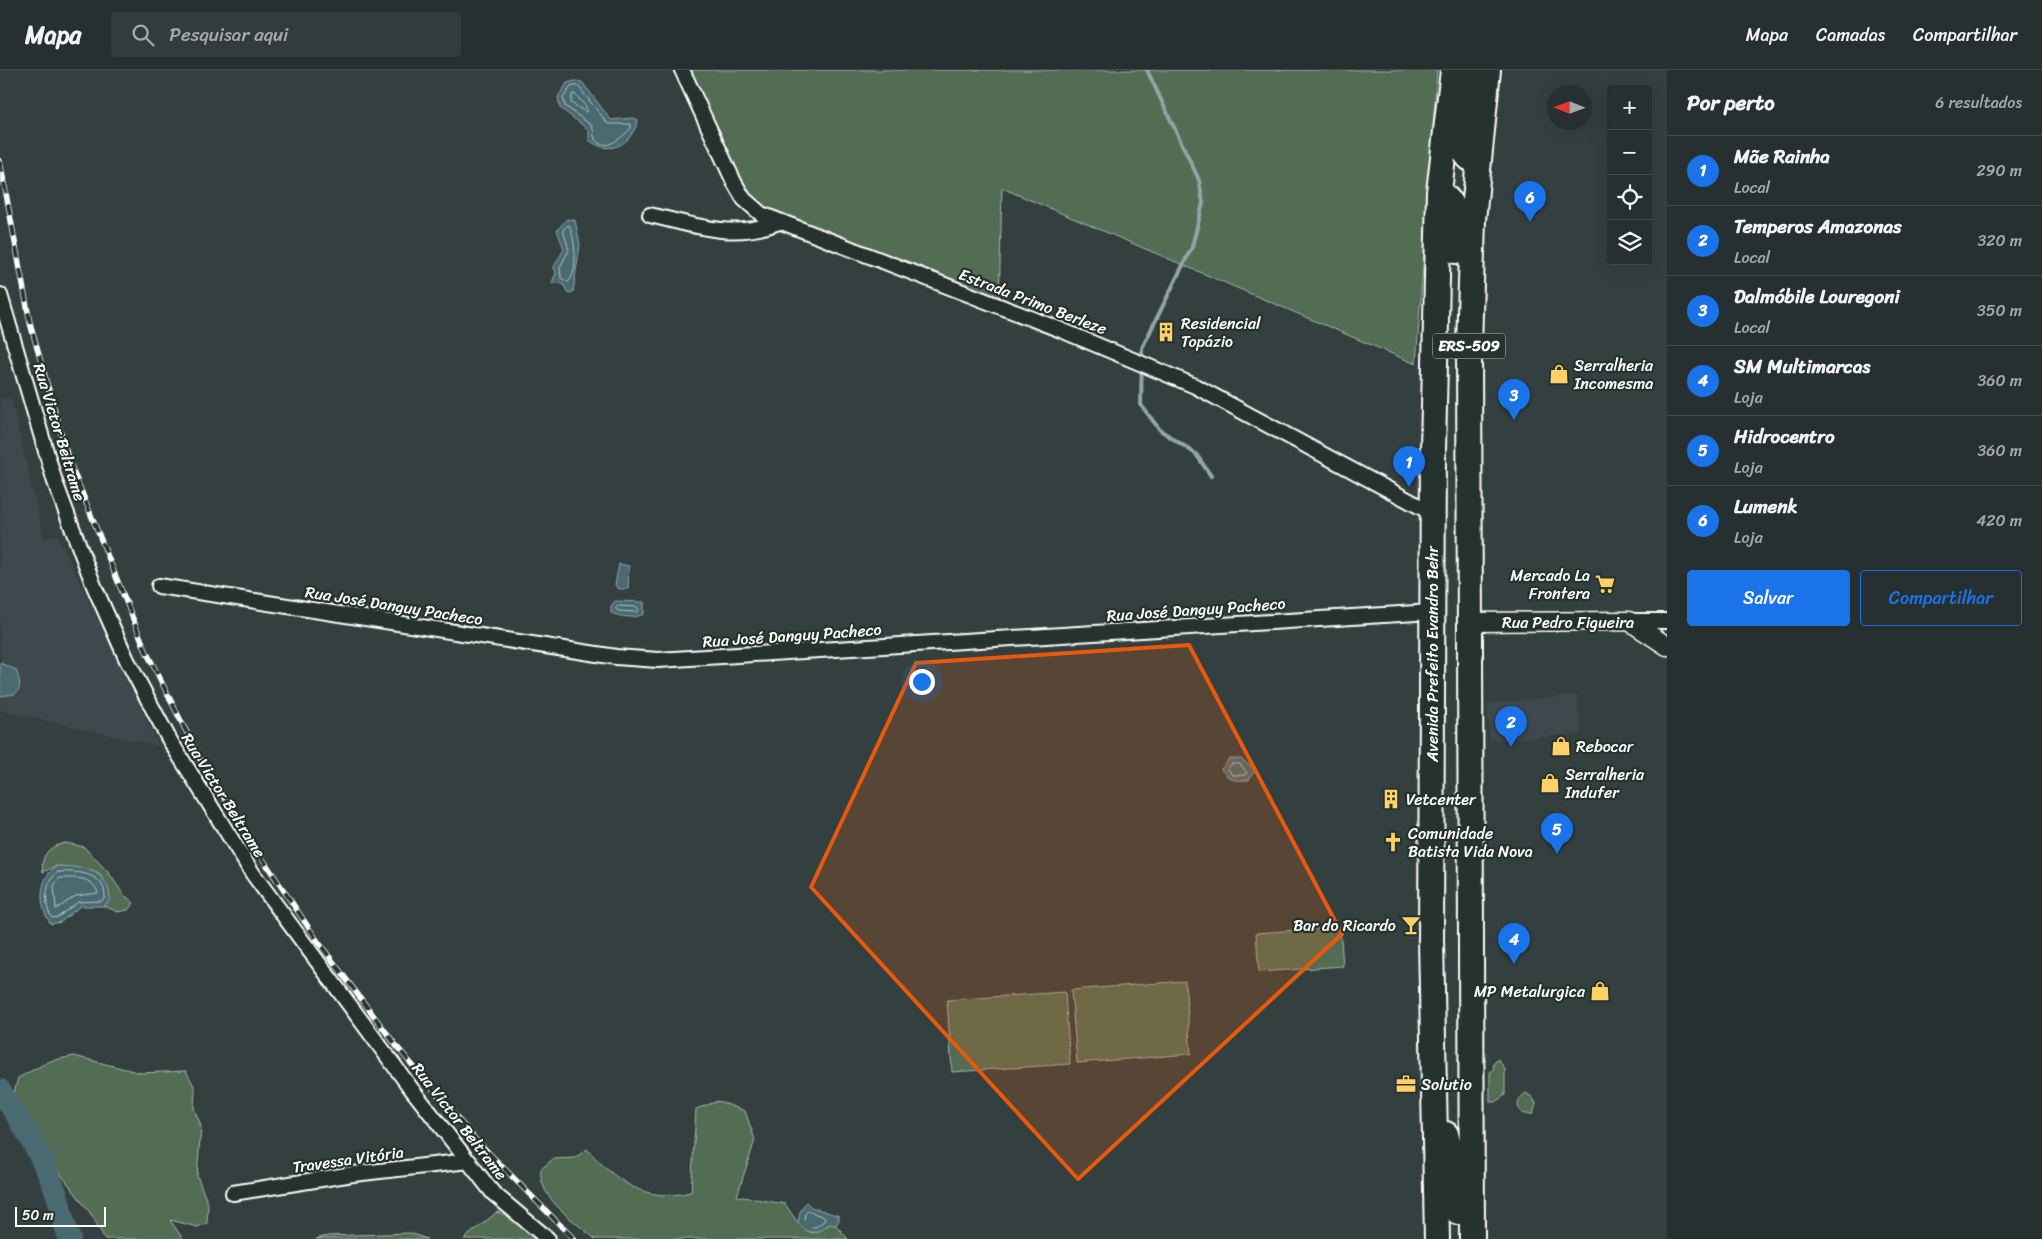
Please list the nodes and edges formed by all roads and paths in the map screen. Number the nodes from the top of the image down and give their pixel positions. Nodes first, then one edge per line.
1 (682, 70) edge
2 (1453, 70) edge
3 (1469, 70) edge
4 (1488, 70) edge
5 (1478, 160) junction
6 (1440, 192) junction
7 (650, 215) dead end
8 (779, 222) junction
9 (0, 295) edge
10 (1432, 513) junction
11 (1468, 522) junction
12 (159, 586) dead end
13 (1432, 612) junction
14 (1667, 621) edge
15 (1469, 622) junction
16 (1629, 622) junction
17 (1667, 646) edge
18 (1435, 1078) junction
19 (469, 1162) junction
20 (233, 1194) dead end
21 (548, 1239) edge
22 (1437, 1239) edge
23 (1458, 1239) edge
24 (1472, 1239) edge

1 - 8 street, Estrada Primo Berleze
2 - 6 highway, Avenida Prefeito Evandro Behr / ERS-509
3 - 5 highway
4 - 5 highway, ERS-509
5 - 11 highway, ERS-509
6 - 10 highway, Avenida Prefeito Evandro Behr / ERS-509
6 - 11 highway
7 - 8 street
8 - 10 street, Estrada Primo Berleze
9 - 19 street, Rua Victor Beltrame
10 - 13 highway, Avenida Prefeito Evandro Behr / ERS-509
11 - 15 highway, ERS-509
12 - 13 street, Rua José Danguy Pacheco
13 - 18 highway, Avenida Prefeito Evandro Behr / ERS-509
14 - 16 street, Rua Pedro Figueira
15 - 16 street, Rua Pedro Figueira
15 - 24 highway, ERS-509
16 - 17 street
18 - 22 highway, Avenida Prefeito Evandro Behr / ERS-509
18 - 23 highway
19 - 20 street, Travessa Vitória
19 - 21 street, Rua Victor Beltrame

